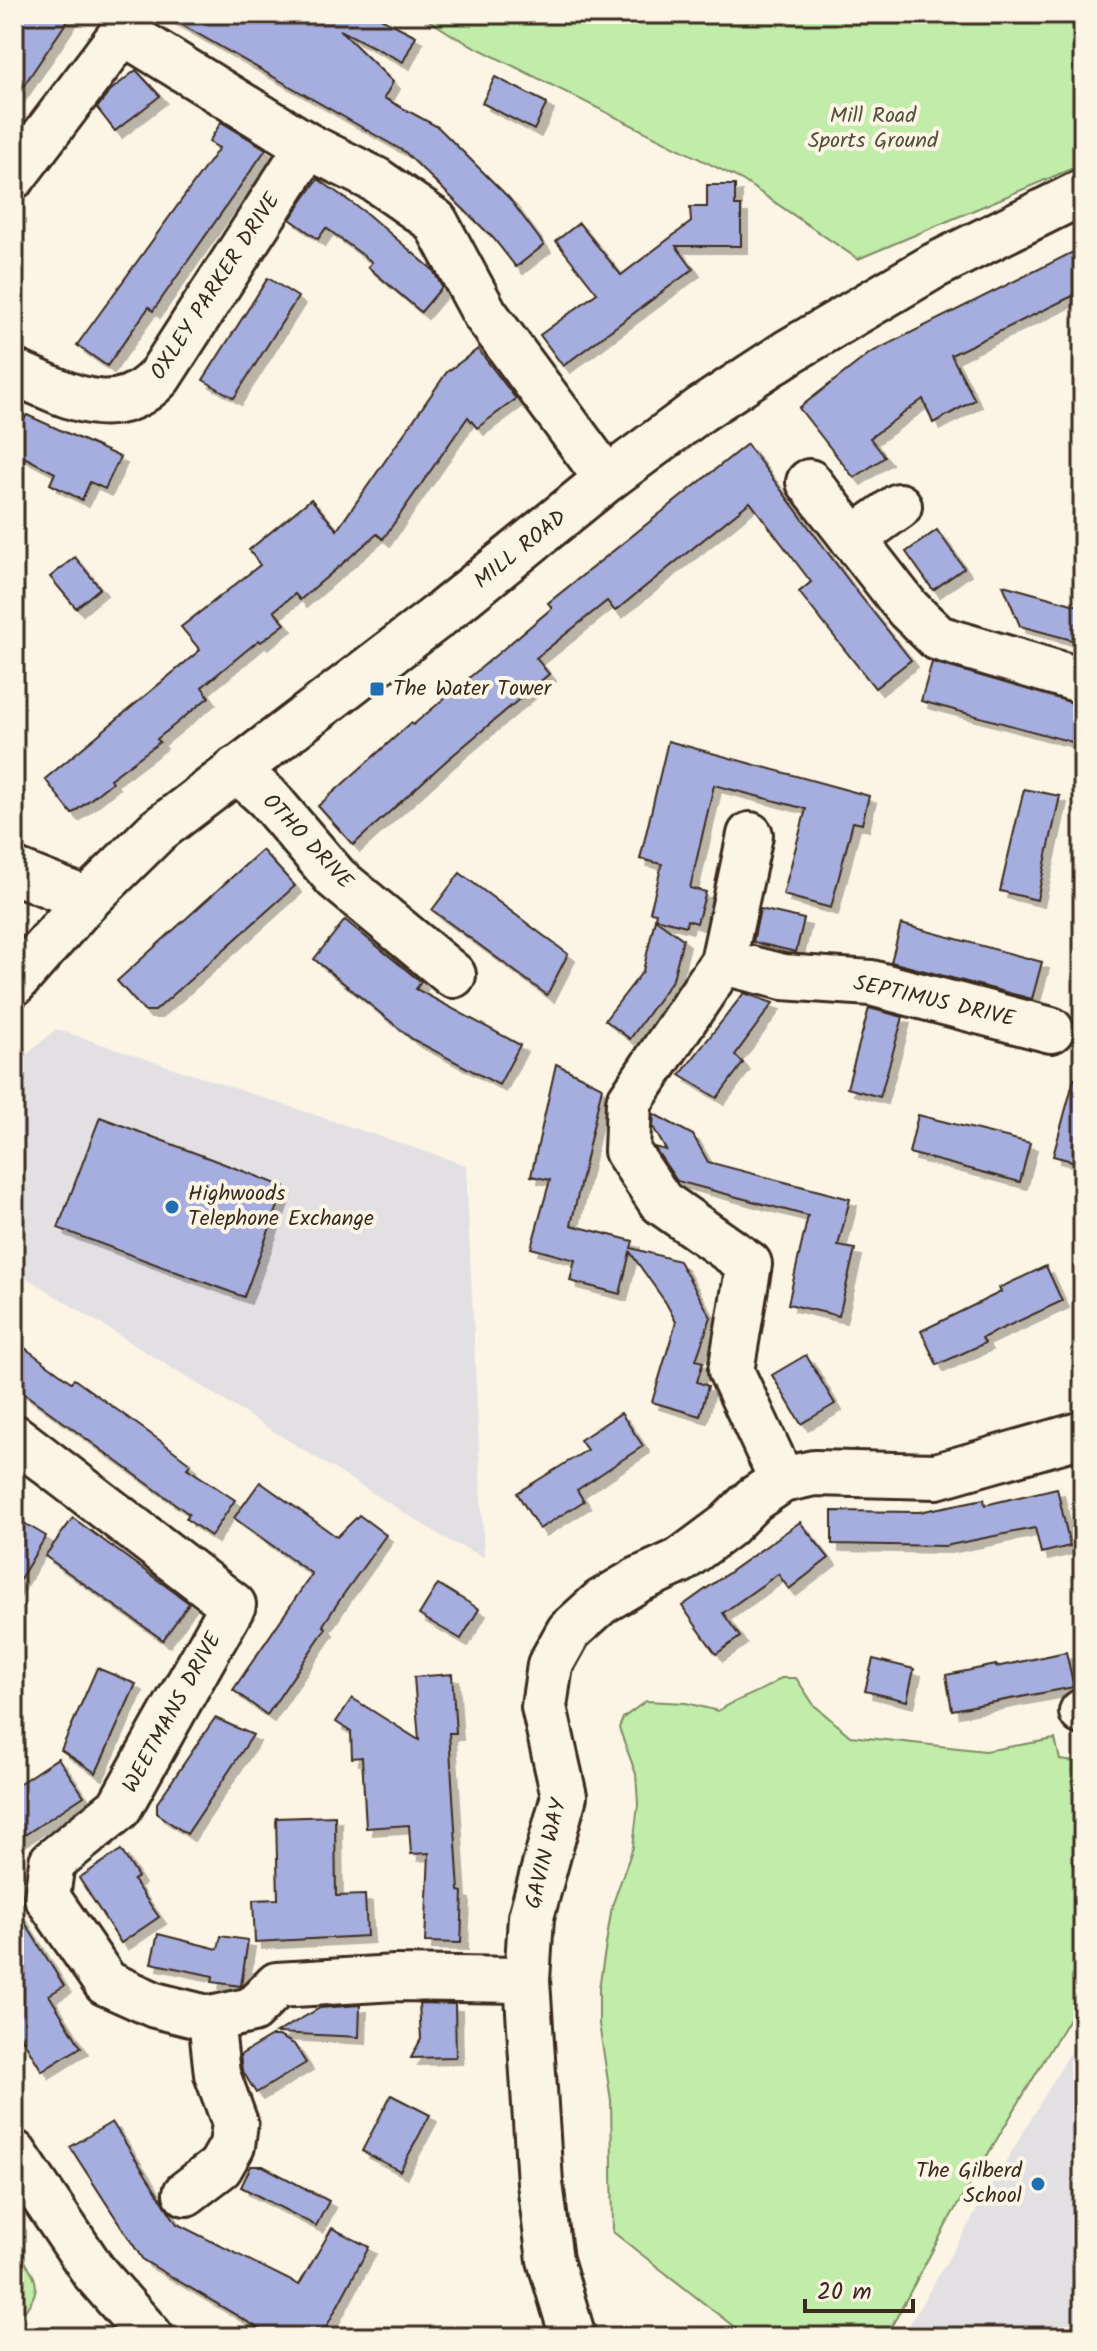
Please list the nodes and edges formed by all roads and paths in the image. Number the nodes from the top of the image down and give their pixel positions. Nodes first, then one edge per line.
1 (308, 146) junction
2 (14, 176) edge
3 (1083, 192) edge
4 (14, 372) edge
5 (607, 479) junction
6 (809, 482) dead end
7 (899, 506) dead end
8 (853, 539) junction
9 (1083, 681) edge
10 (236, 769) junction
11 (750, 835) dead end
12 (14, 871) edge
13 (87, 900) junction
14 (723, 962) junction
15 (453, 975) dead end
16 (14, 983) edge
17 (1051, 1030) dead end
18 (14, 1437) edge
19 (1081, 1445) edge
20 (782, 1480) junction
21 (527, 1980) junction
22 (211, 2019) junction
23 (14, 2153) edge
24 (186, 2193) dead end
25 (568, 2330) edge
26 (151, 2337) edge

1 - 2 street
1 - 4 street, OXLEY PARKER DRIVE
1 - 5 street
3 - 5 street, MILL ROAD
5 - 10 street, MILL ROAD
6 - 8 street
7 - 8 street
8 - 9 street
10 - 13 street, MILL ROAD
10 - 15 street, OTHO DRIVE
11 - 14 street
12 - 13 street
13 - 16 street, MILL ROAD
14 - 17 street, SEPTIMUS DRIVE
14 - 20 street
18 - 22 street, WEETMANS DRIVE
19 - 20 street, GAVIN WAY
20 - 21 street, GAVIN WAY
21 - 22 street, WEETMANS DRIVE
21 - 25 street, GAVIN WAY
22 - 24 street
23 - 26 street

